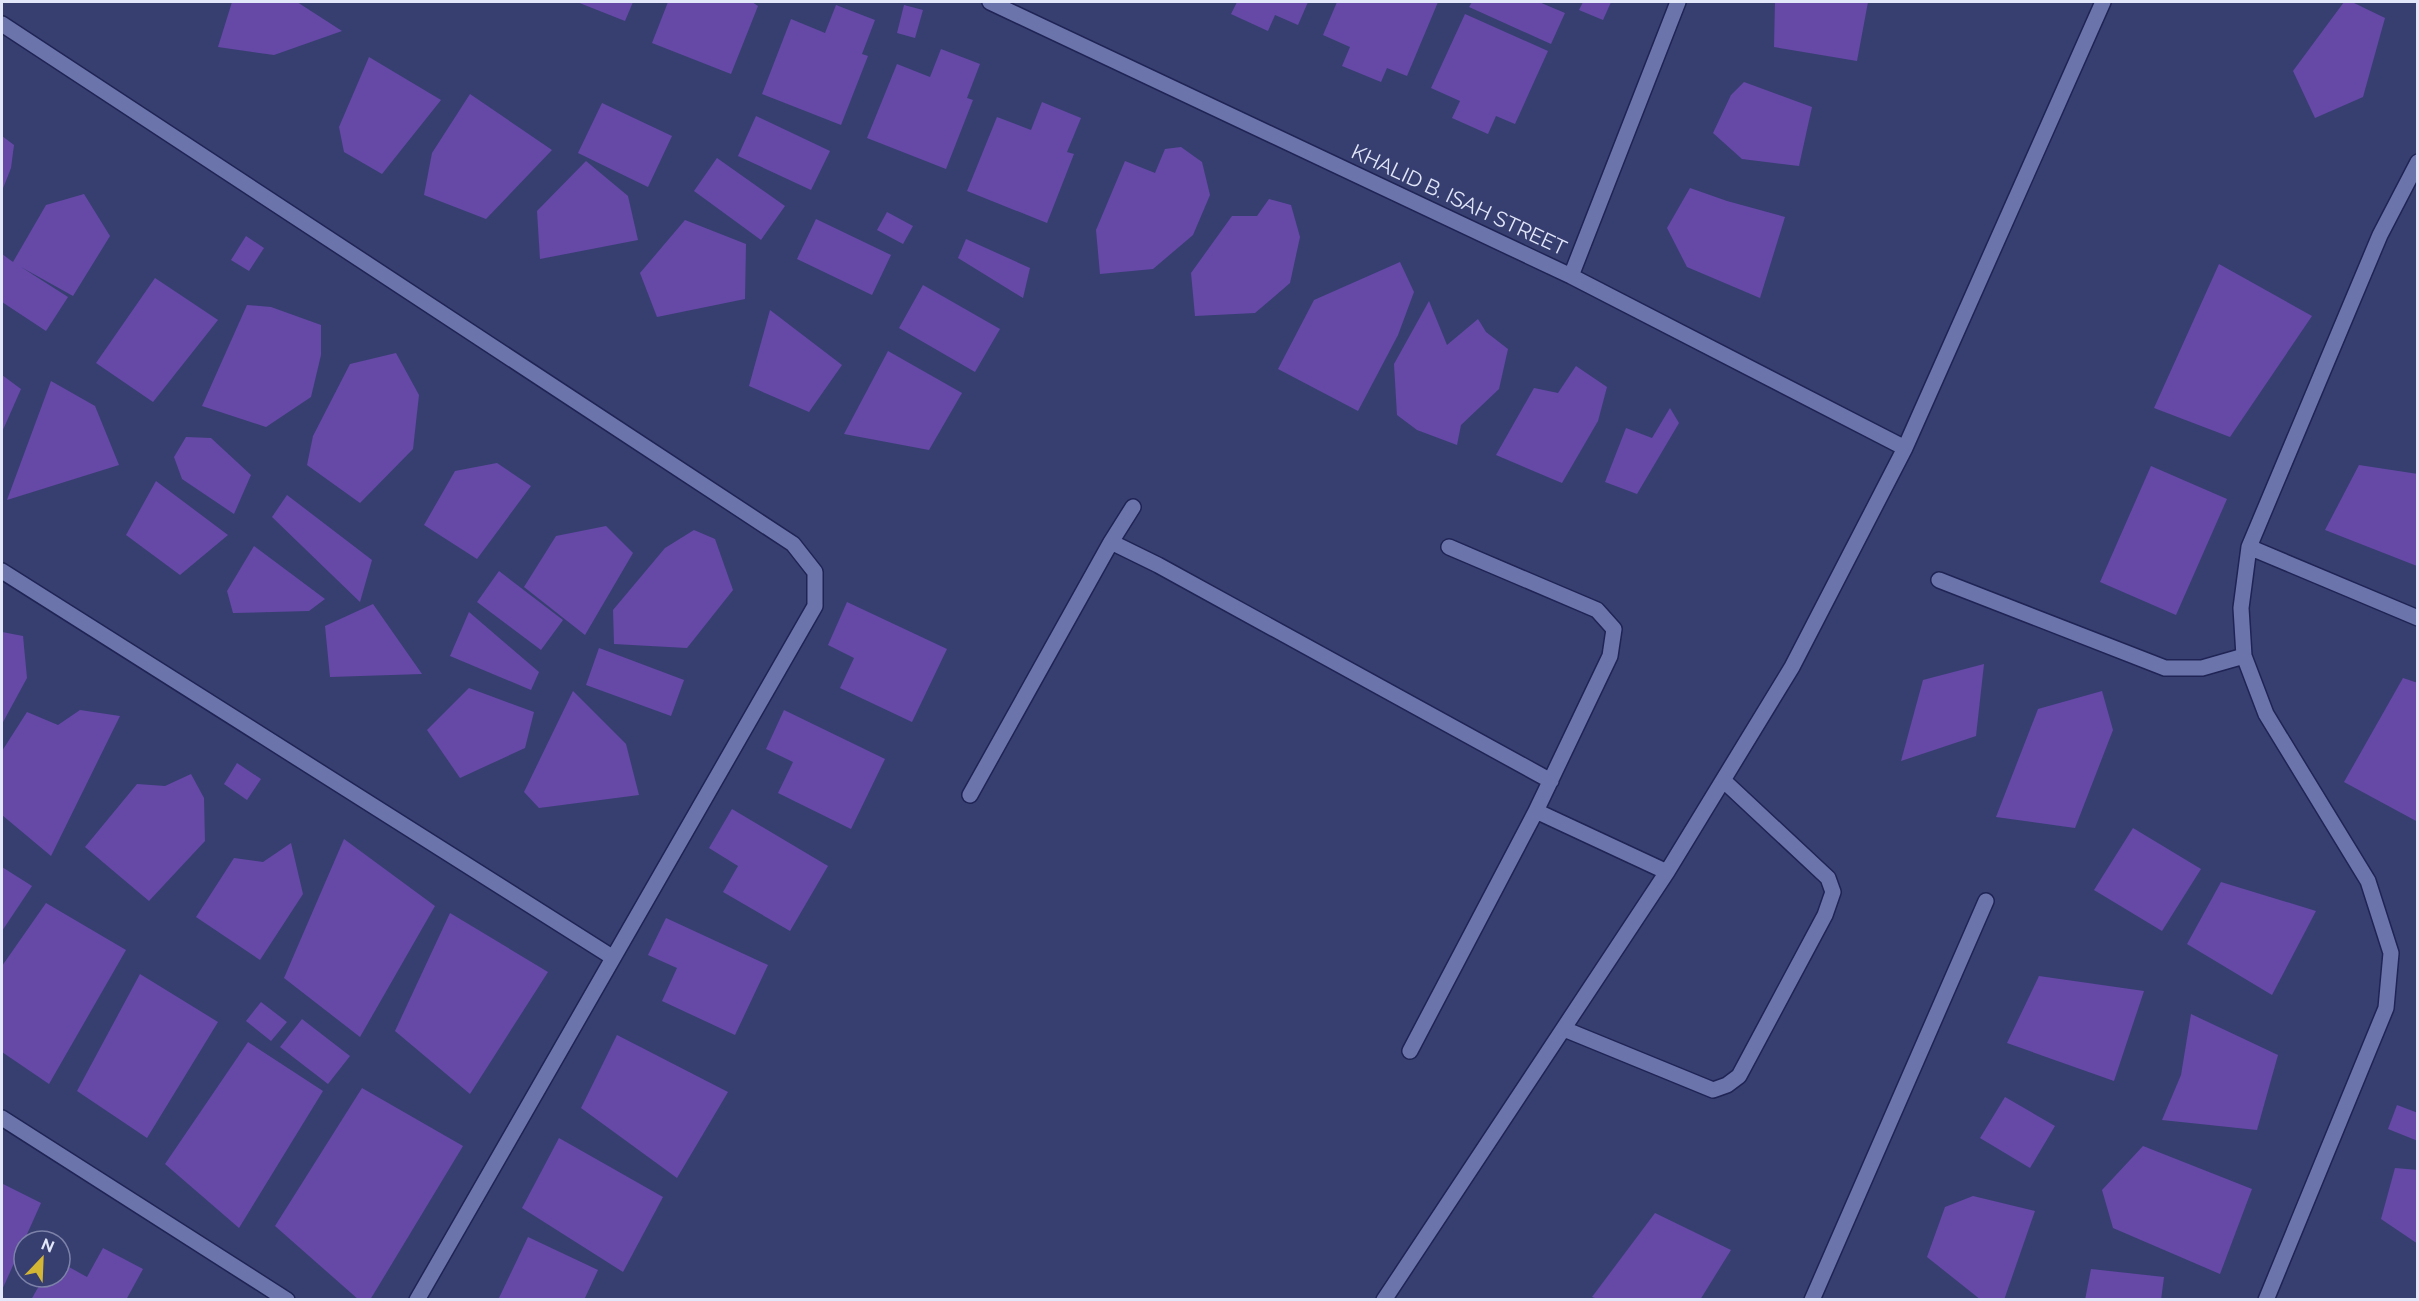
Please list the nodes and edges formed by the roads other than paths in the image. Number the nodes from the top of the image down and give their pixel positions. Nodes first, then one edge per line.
1 (990, 2) edge
2 (1678, 2) edge
3 (2103, 2) edge
4 (2, 24) edge
5 (2418, 162) edge
6 (1571, 276) junction
7 (1905, 448) junction
8 (1133, 507) dead end
9 (1111, 542) junction
10 (1449, 548) dead end
11 (2249, 548) junction
12 (2, 571) edge
13 (1939, 580) dead end
14 (2418, 618) edge
15 (2244, 656) junction
16 (1723, 780) junction
17 (1551, 781) junction
18 (970, 795) dead end
19 (1536, 811) junction
20 (1667, 872) junction
21 (1986, 901) dead end
22 (612, 957) junction
23 (1564, 1029) junction
24 (1410, 1051) dead end
25 (2, 1118) edge
26 (287, 1299) edge
27 (417, 1299) edge
28 (1384, 1299) edge
29 (1812, 1299) edge
30 (2266, 1299) edge

1 - 6 street, KHALID B. ISAH STREET
2 - 6 street
3 - 7 street
4 - 22 street
5 - 11 street
6 - 7 street, KHALID B. ISAH STREET
7 - 16 street
8 - 9 street
9 - 17 street
9 - 18 street
10 - 17 street
11 - 14 street
11 - 15 street
12 - 22 street
13 - 15 street
15 - 30 street
16 - 20 street
16 - 23 street
17 - 19 street
19 - 20 street
19 - 24 street
20 - 23 street
21 - 29 street
22 - 27 street
23 - 28 street
25 - 26 street

